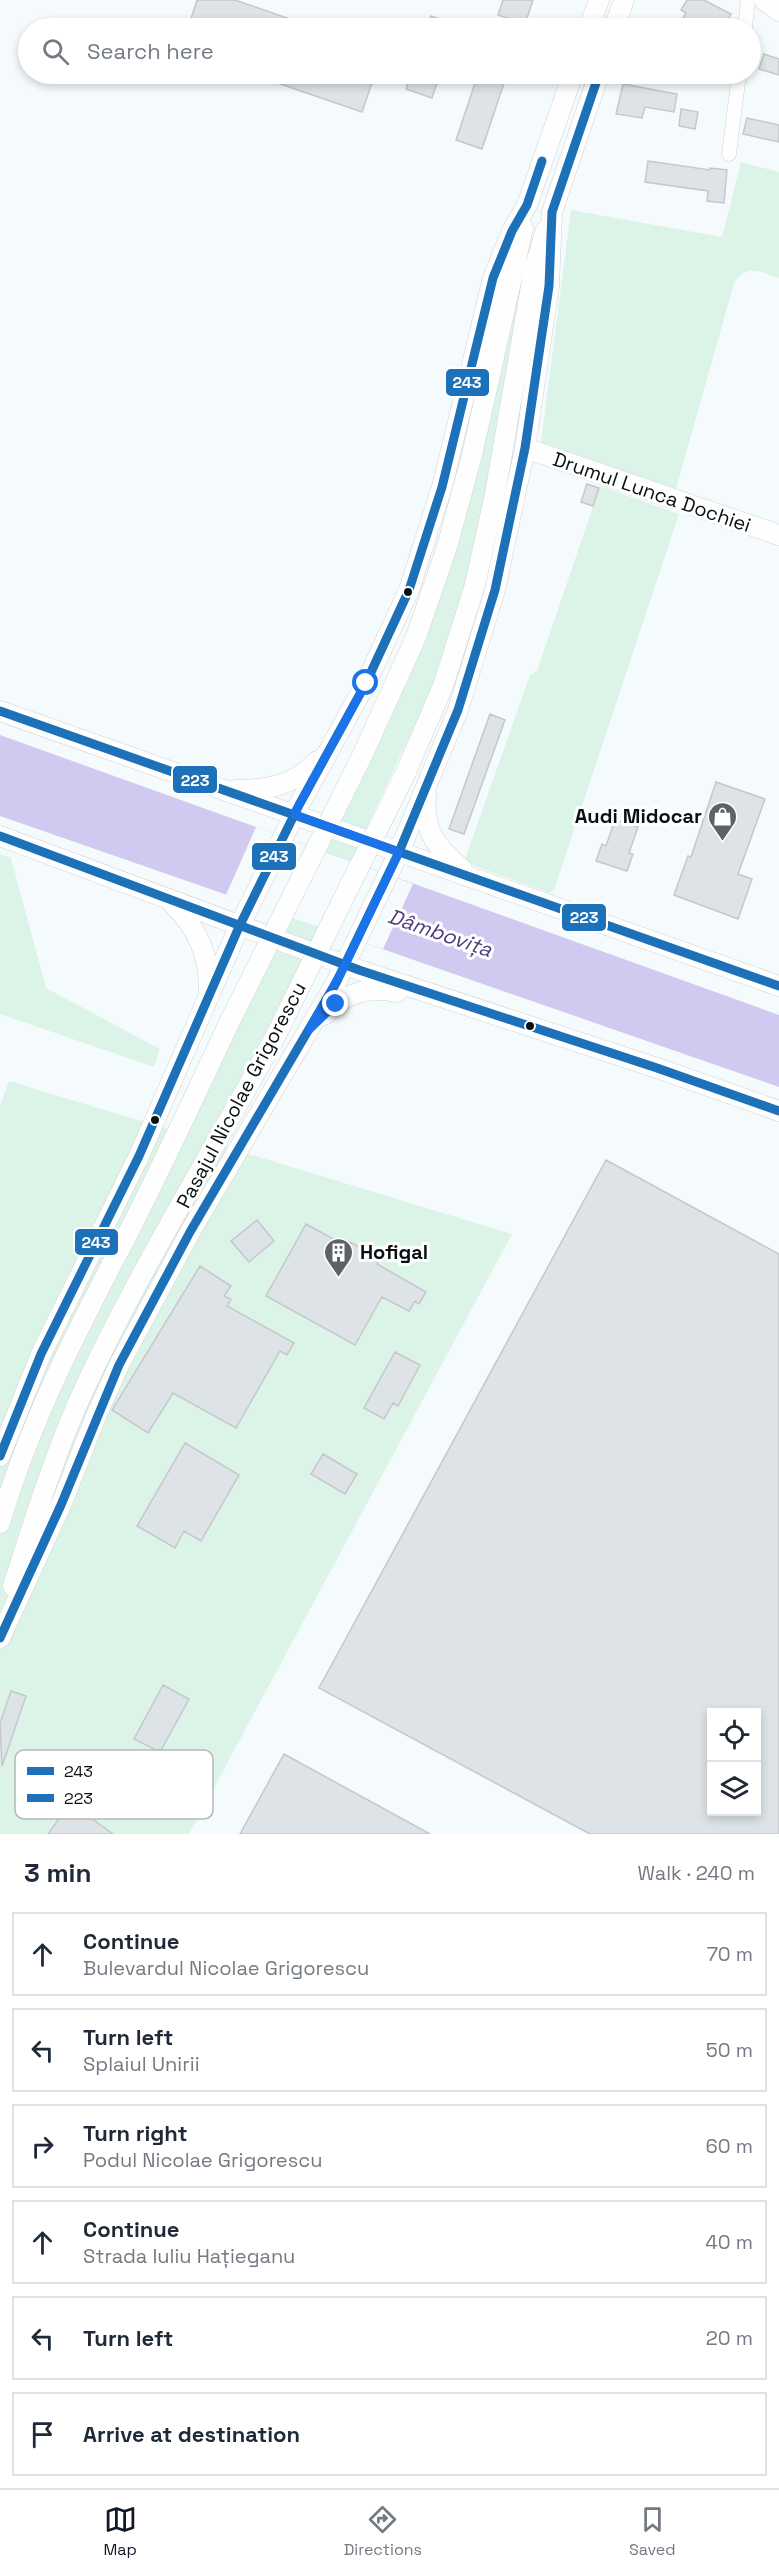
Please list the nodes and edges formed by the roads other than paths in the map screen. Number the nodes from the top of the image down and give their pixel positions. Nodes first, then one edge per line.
1 (599, 0) edge
2 (624, 0) edge
3 (748, 0) edge
4 (764, 0) edge
5 (779, 11) edge
6 (593, 18) edge
7 (618, 18) edge
8 (746, 18) edge
9 (569, 84) edge
10 (595, 84) edge
11 (738, 84) edge
12 (729, 154) dead end
13 (527, 205) junction
14 (552, 212) junction
15 (525, 448) junction
16 (779, 535) edge
17 (0, 711) edge
18 (334, 741) junction
19 (223, 789) junction
20 (426, 789) junction
21 (294, 814) junction
22 (0, 837) edge
23 (399, 852) junction
24 (471, 876) junction
25 (169, 900) junction
26 (239, 927) junction
27 (345, 965) junction
28 (779, 986) edge
29 (209, 996) junction
30 (447, 1000) junction
31 (309, 1030) junction
32 (779, 1112) edge
33 (0, 1456) edge
34 (0, 1523) edge
35 (0, 1625) edge
36 (0, 1638) edge

1 - 6 main road
2 - 7 main road
3 - 8 street
4 - 5 main road
9 - 13 main road
10 - 14 main road, Pasajul Nicolae Grigorescu
11 - 12 street
13 - 18 main road
13 - 34 main road, Pasajul Nicolae Grigorescu, bridge
14 - 15 main road
14 - 35 main road, Pasajul Nicolae Grigorescu, bridge
15 - 16 main road, Drumul Lunca Dochiei
15 - 20 main road
17 - 19 main road
18 - 19 main road
18 - 21 main road
19 - 21 main road
20 - 23 main road
20 - 24 main road
21 - 23 main road
21 - 26 main road
22 - 25 main road
23 - 24 main road
23 - 27 main road
24 - 28 main road
25 - 26 main road
25 - 29 main road
26 - 27 main road
26 - 29 main road
27 - 30 main road
27 - 31 main road
29 - 33 main road
30 - 31 main road
30 - 32 main road
31 - 36 main road

